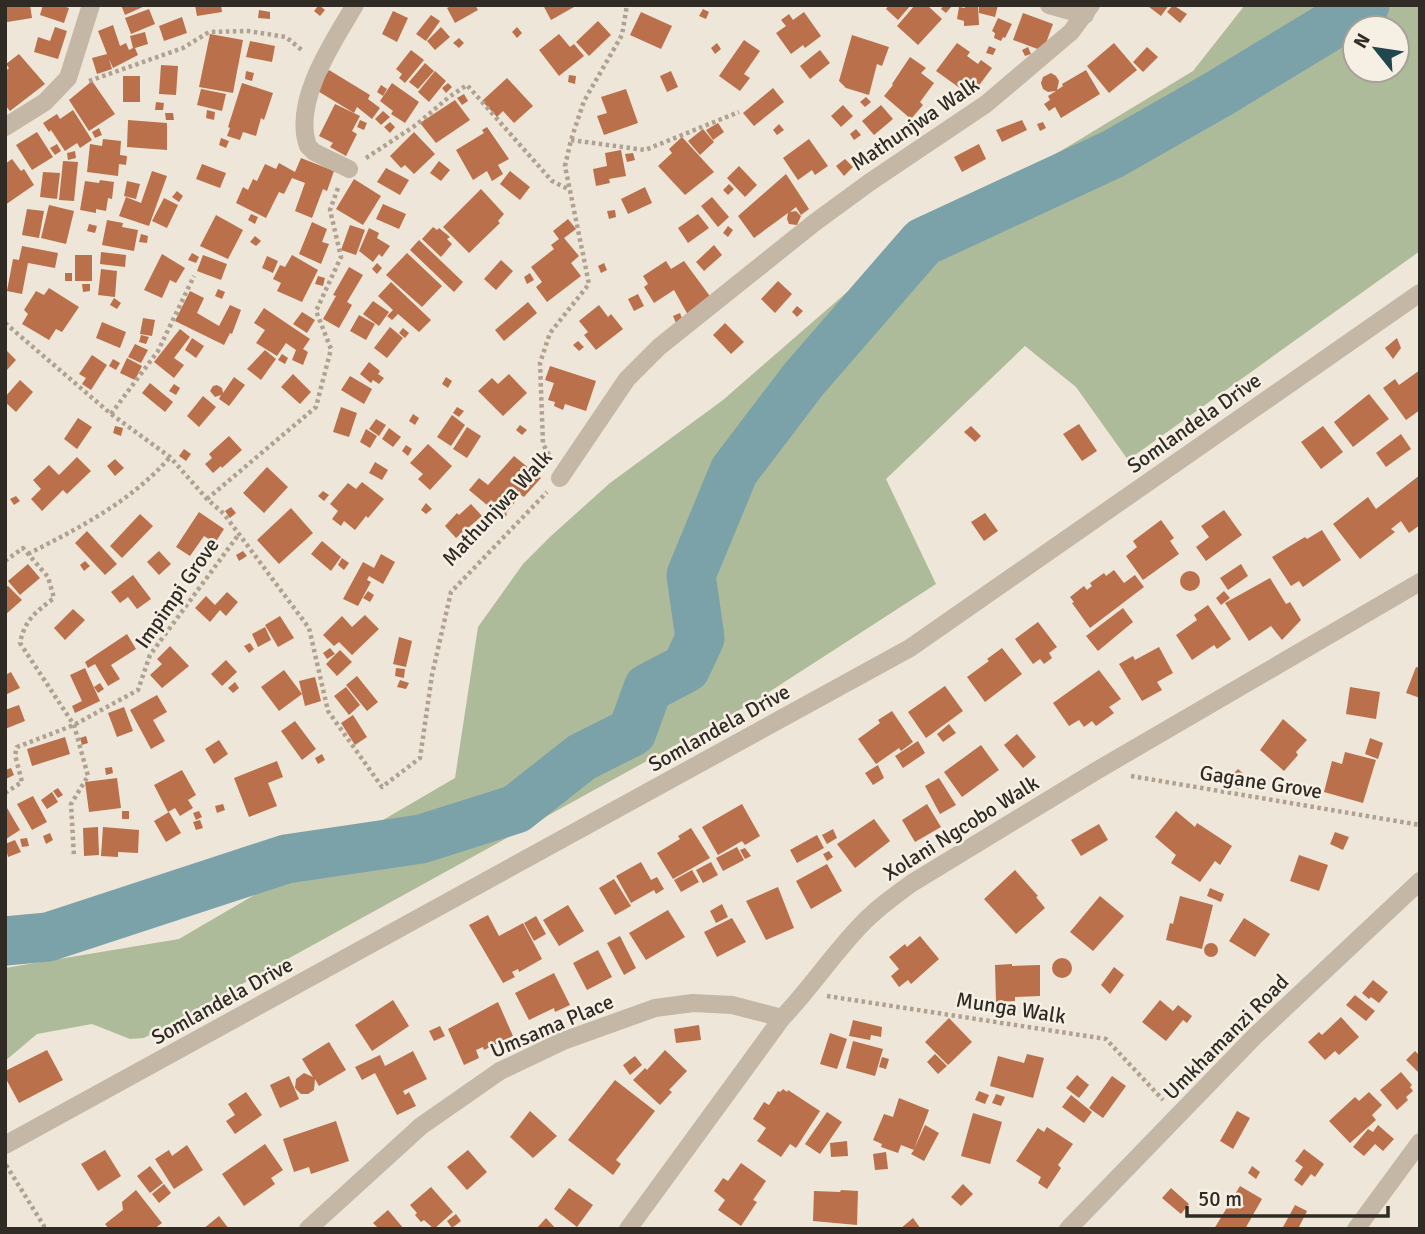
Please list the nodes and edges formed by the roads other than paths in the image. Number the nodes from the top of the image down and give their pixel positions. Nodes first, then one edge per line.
1 (91, 5) edge
2 (355, 5) edge
3 (1049, 5) edge
4 (1088, 10) edge
5 (5, 127) edge
6 (349, 169) road end
7 (1420, 293) edge
8 (560, 478) road end
9 (1420, 582) edge
10 (1420, 881) edge
11 (782, 1018) junction
12 (1420, 1142) edge
13 (5, 1145) edge
14 (308, 1229) edge
15 (628, 1229) edge
16 (1068, 1229) edge
17 (1356, 1229) edge

1 - 5 street
2 - 6 street
3 - 4 street
4 - 8 street, Mathunjwa Walk
7 - 13 street, Somlandela Drive
9 - 11 street, Xolani Ngcobo Walk
10 - 16 street, Umkhamanzi Road
11 - 14 street, Umsama Place
11 - 15 street, Xolani Ngcobo Walk
12 - 17 street

